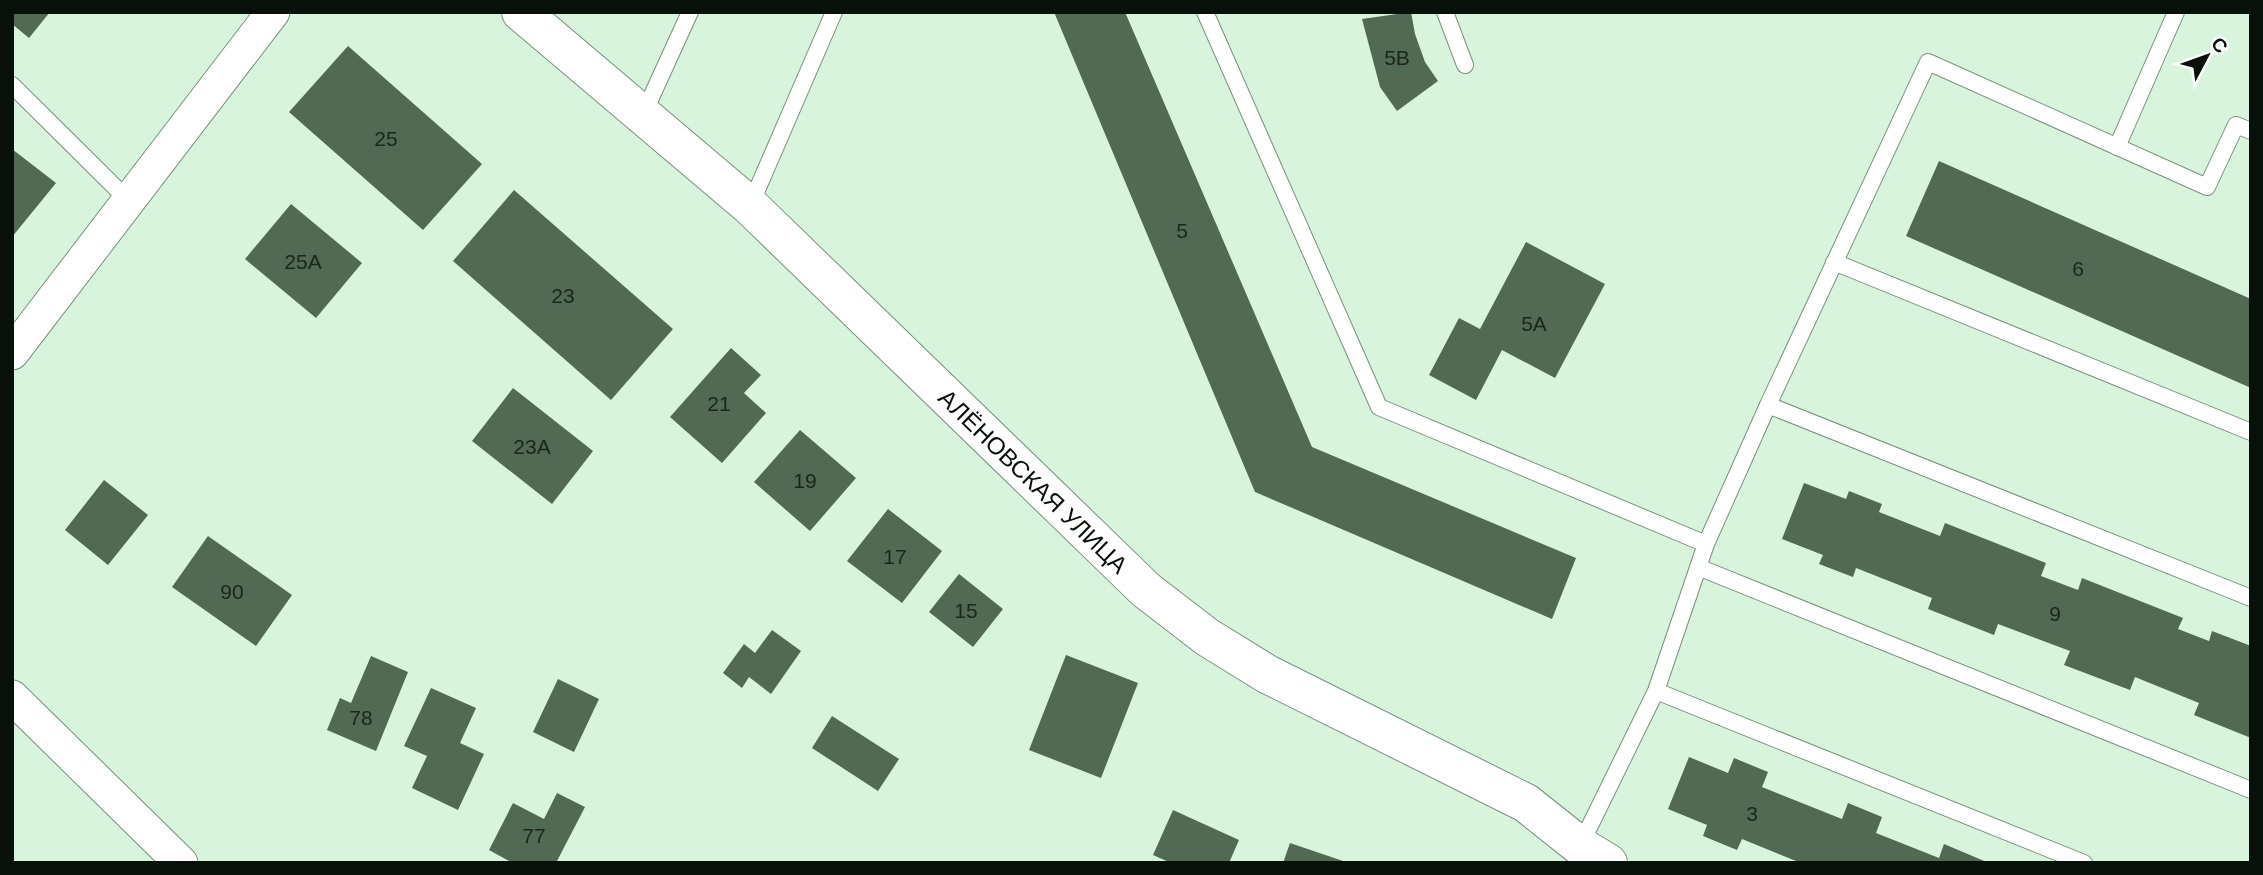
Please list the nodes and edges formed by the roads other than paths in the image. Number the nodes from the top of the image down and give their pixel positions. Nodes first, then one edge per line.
1 (273, 12) edge
2 (521, 12) edge
3 (691, 12) edge
4 (834, 12) edge
5 (1205, 12) edge
6 (1445, 12) edge
7 (2176, 12) edge
8 (1465, 65) dead end
9 (12, 85) edge
10 (642, 115) junction
11 (2251, 131) edge
12 (2117, 147) junction
13 (128, 200) junction
14 (750, 205) junction
15 (1835, 262) junction
16 (12, 353) edge
17 (1768, 405) junction
18 (2251, 432) edge
19 (1706, 544) junction
20 (1698, 567) junction
21 (2251, 598) edge
22 (1656, 691) junction
23 (12, 697) edge
24 (2251, 790) edge
25 (1587, 857) edge
26 (181, 863) edge
27 (2084, 863) edge

1 - 13 street
2 - 10 street, АЛЁНОВСКАЯ УЛИЦА
3 - 10 lane
4 - 14 lane
5 - 19 lane
6 - 8 lane
7 - 12 lane
9 - 13 lane
10 - 14 street, АЛЁНОВСКАЯ УЛИЦА
11 - 12 lane
12 - 15 lane
13 - 16 street
14 - 25 street, АЛЁНОВСКАЯ УЛИЦА
15 - 17 lane
15 - 18 lane
17 - 19 lane
17 - 21 lane
19 - 20 lane
20 - 22 lane
20 - 24 lane
22 - 25 lane
22 - 27 lane
23 - 26 street

